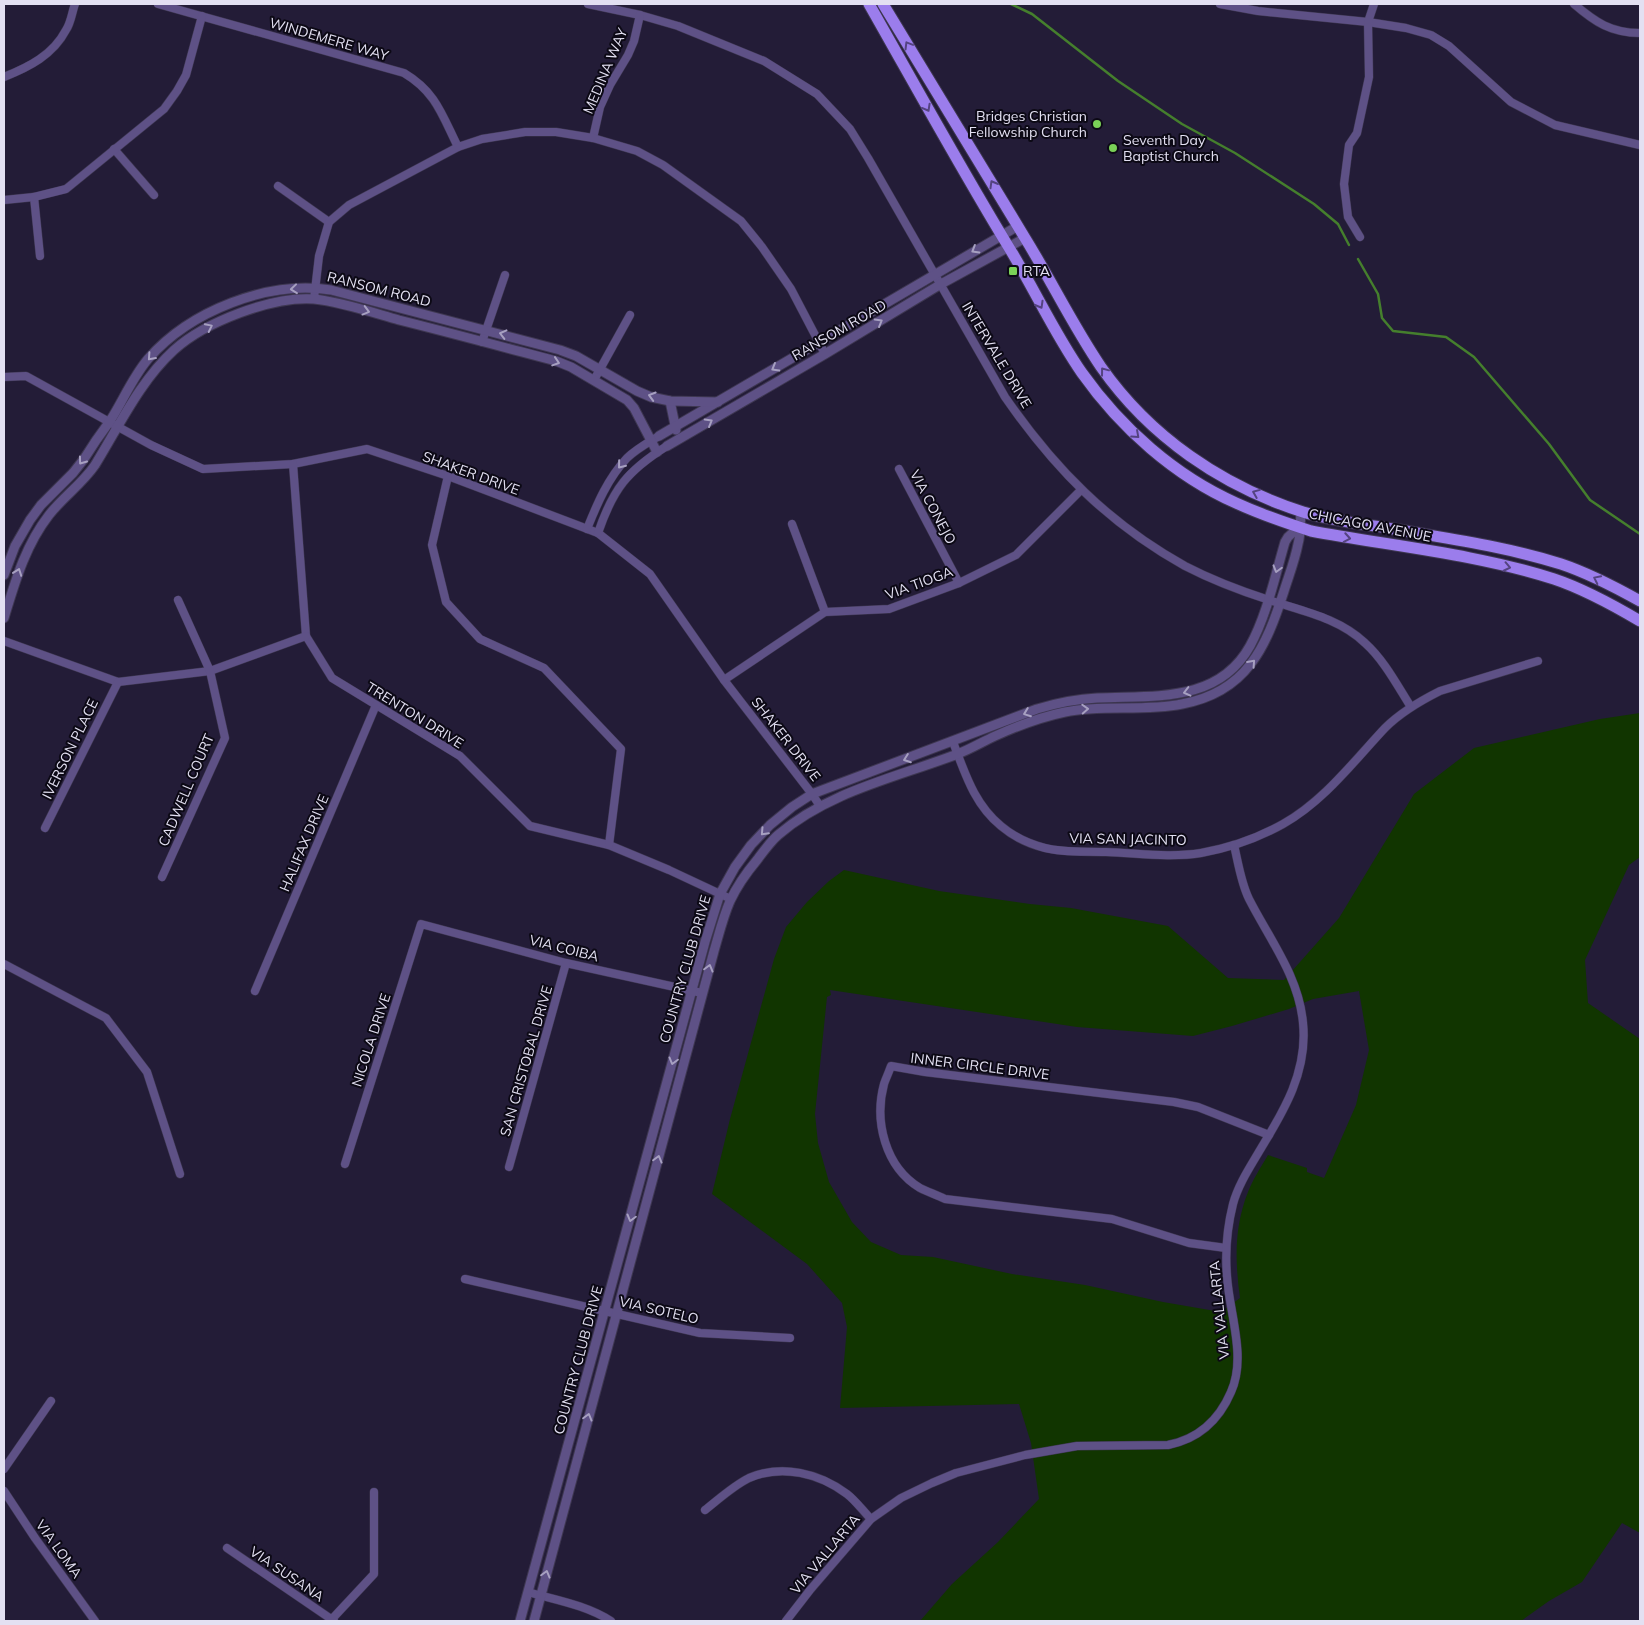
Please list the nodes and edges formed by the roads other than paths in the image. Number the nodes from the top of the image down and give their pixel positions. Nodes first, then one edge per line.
1 (75, 4) edge
2 (158, 4) edge
3 (588, 4) edge
4 (870, 4) edge
5 (883, 4) edge
6 (1220, 4) edge
7 (1374, 4) edge
8 (1574, 4) edge
9 (1258, 7) edge
10 (640, 15) junction
11 (202, 16) junction
12 (1368, 22) junction
13 (1640, 33) edge
14 (4, 77) edge
15 (593, 138) junction
16 (1640, 146) edge
17 (458, 147) junction
18 (114, 149) junction
19 (278, 186) dead end
20 (154, 195) dead end
21 (34, 197) junction
22 (4, 200) edge
23 (329, 222) junction
24 (1018, 226) junction
25 (1001, 235) junction
26 (1360, 237) dead end
27 (1026, 238) junction
28 (1008, 247) junction
29 (40, 256) dead end
30 (934, 274) junction
31 (505, 275) dead end
32 (941, 284) junction
33 (316, 288) junction
34 (314, 300) junction
35 (630, 315) dead end
36 (486, 331) junction
37 (482, 342) junction
38 (820, 343) junction
39 (826, 354) junction
40 (599, 370) junction
41 (4, 377) edge
42 (594, 380) junction
43 (670, 401) junction
44 (718, 402) junction
45 (109, 421) junction
46 (119, 426) junction
47 (676, 427) junction
48 (660, 436) joint
49 (677, 440) junction
50 (650, 441) junction
51 (667, 446) joint
52 (657, 452) junction
53 (293, 464) junction
54 (899, 469) dead end
55 (448, 476) junction
56 (1081, 490) junction
57 (1301, 512) junction
58 (792, 524) dead end
59 (1299, 527) junction
60 (587, 529) junction
61 (598, 533) junction
62 (4, 575) edge
63 (959, 583) junction
64 (178, 600) dead end
65 (1268, 600) junction
66 (1640, 601) edge
67 (1280, 604) junction
68 (825, 612) junction
69 (4, 618) edge
70 (1640, 621) edge
71 (306, 636) junction
72 (4, 641) edge
73 (1538, 661) dead end
74 (210, 671) junction
75 (724, 680) junction
76 (118, 682) junction
77 (376, 705) junction
78 (1411, 707) junction
79 (952, 742) junction
80 (958, 754) junction
81 (812, 794) junction
82 (820, 806) junction
83 (45, 828) dead end
84 (609, 845) junction
85 (1234, 845) junction
86 (162, 877) dead end
87 (720, 894) junction
88 (730, 899) junction
89 (421, 924) joint
90 (566, 963) junction
91 (4, 964) edge
92 (692, 990) junction
93 (255, 991) dead end
94 (702, 994) junction
95 (1269, 1135) junction
96 (345, 1164) dead end
97 (509, 1167) dead end
98 (180, 1174) dead end
99 (1226, 1248) junction
100 (465, 1280) dead end
101 (606, 1311) junction
102 (617, 1313) junction
103 (790, 1338) dead end
104 (51, 1401) dead end
105 (4, 1470) edge
106 (4, 1491) edge
107 (374, 1492) dead end
108 (705, 1510) dead end
109 (871, 1519) junction
110 (227, 1548) dead end
111 (528, 1592) junction
112 (541, 1596) junction
113 (333, 1620) edge
114 (95, 1621) edge
115 (520, 1621) edge
116 (534, 1621) edge
117 (611, 1621) edge
118 (786, 1621) edge

1 - 14 street
2 - 11 street, WINDEMERE WAY
3 - 10 street, INTERVALE DRIVE
4 -> 25 main road, CHICAGO AVENUE
24 -> 5 main road, CHICAGO AVENUE
6 - 9 street
7 - 12 street
8 - 13 street
9 - 12 street
10 - 15 street, MEDINA WAY
10 - 30 street, INTERVALE DRIVE
11 - 17 street, WINDEMERE WAY
11 - 18 street
12 - 16 street
12 - 26 street
15 - 17 street
15 - 38 street
17 - 23 street
18 - 20 street
18 - 21 street
19 - 23 street
21 - 22 street
21 - 29 street
23 - 33 street
24 - 25 street, RANSOM ROAD
24 - 27 main road, CHICAGO AVENUE
25 - 28 main road, CHICAGO AVENUE
25 -> 30 street, RANSOM ROAD
27 - 28 street, RANSOM ROAD
57 -> 27 main road, CHICAGO AVENUE
28 - 32 street, RANSOM ROAD
28 -> 59 main road, CHICAGO AVENUE
30 - 32 street, INTERVALE DRIVE
30 - 38 street, RANSOM ROAD
31 - 36 street
39 -> 32 street, RANSOM ROAD
32 - 56 street, INTERVALE DRIVE
33 - 34 street
33 - 36 street, RANSOM ROAD
33 -> 45 street, RANSOM ROAD
34 -> 37 street, RANSOM ROAD
46 -> 34 street, RANSOM ROAD
35 - 40 street
36 - 37 street
40 -> 36 street, RANSOM ROAD
37 -> 42 street, RANSOM ROAD
38 - 39 street
38 -> 44 street, RANSOM ROAD
49 -> 39 street, RANSOM ROAD
40 - 42 street
43 -> 40 street, RANSOM ROAD
41 - 45 street, SHAKER DRIVE
42 - 50 street, RANSOM ROAD
43 - 44 street, RANSOM ROAD
43 - 47 street
44 - 47 street, RANSOM ROAD
45 - 46 street, SHAKER DRIVE
45 -> 62 street, RANSOM ROAD
46 - 53 street, SHAKER DRIVE
69 -> 46 street, RANSOM ROAD
47 - 48 street, RANSOM ROAD
47 - 49 street
48 - 50 street
49 - 51 street, RANSOM ROAD
50 - 52 street, RANSOM ROAD
50 -> 60 street
51 - 52 street
52 - 61 street
53 - 55 street, SHAKER DRIVE
53 - 71 street, TRENTON DRIVE
54 - 63 street, VIA CONEJO
55 - 60 street, SHAKER DRIVE
55 - 84 street
56 - 63 street, VIA TIOGA
56 - 65 street, INTERVALE DRIVE
57 - 59 street, COUNTRY CLUB DRIVE
66 -> 57 main road, CHICAGO AVENUE
58 - 68 street
59 -> 65 street, COUNTRY CLUB DRIVE
59 - 67 street, COUNTRY CLUB DRIVE
59 -> 70 main road, CHICAGO AVENUE
60 - 61 street, SHAKER DRIVE
61 - 75 street, SHAKER DRIVE
63 - 68 street, VIA TIOGA
64 - 74 street, CADWELL COURT
65 - 67 street, INTERVALE DRIVE
65 -> 79 street, COUNTRY CLUB DRIVE
67 - 78 street, INTERVALE DRIVE
80 -> 67 street, COUNTRY CLUB DRIVE
68 - 75 street
71 - 74 street
71 - 77 street, TRENTON DRIVE
72 - 76 street
73 - 78 street, VIA SAN JACINTO
74 - 76 street
74 - 86 street, CADWELL COURT
75 - 81 street, SHAKER DRIVE
76 - 83 street, IVERSON PLACE
77 - 84 street, TRENTON DRIVE
77 - 93 street, HALIFAX DRIVE
78 - 85 street, VIA SAN JACINTO
79 - 80 street, VIA SAN JACINTO
79 -> 81 street, COUNTRY CLUB DRIVE
80 - 82 street, COUNTRY CLUB DRIVE
80 - 85 street, VIA SAN JACINTO
81 - 82 street, SHAKER DRIVE
81 -> 87 street, COUNTRY CLUB DRIVE
82 - 88 street, COUNTRY CLUB DRIVE
84 - 87 street, TRENTON DRIVE
85 - 95 street, VIA VALLARTA
87 - 88 street, TRENTON DRIVE
87 - 92 street, COUNTRY CLUB DRIVE
94 -> 88 street, COUNTRY CLUB DRIVE
89 - 90 street, VIA COIBA
89 - 96 street, NICOLA DRIVE
90 - 92 street, VIA COIBA
90 - 97 street, SAN CRISTOBAL DRIVE
91 - 98 street
92 - 94 street, VIA COIBA
92 -> 101 street, COUNTRY CLUB DRIVE
102 -> 94 street, COUNTRY CLUB DRIVE
95 - 99 street, VIA VALLARTA
95 - 99 street, INNER CIRCLE DRIVE
99 - 109 street, VIA VALLARTA
100 - 101 street, VIA SOTELO
101 - 102 street, VIA SOTELO
101 - 111 street, COUNTRY CLUB DRIVE
102 - 103 street, VIA SOTELO
112 -> 102 street, COUNTRY CLUB DRIVE
104 - 105 street
106 - 114 street, VIA LOMA
107 - 113 street
108 - 109 street
109 - 118 street, VIA VALLARTA
110 - 113 street, VIA SUSANA
111 - 112 street
111 - 115 street, COUNTRY CLUB DRIVE
112 - 116 street, COUNTRY CLUB DRIVE
112 - 117 street

